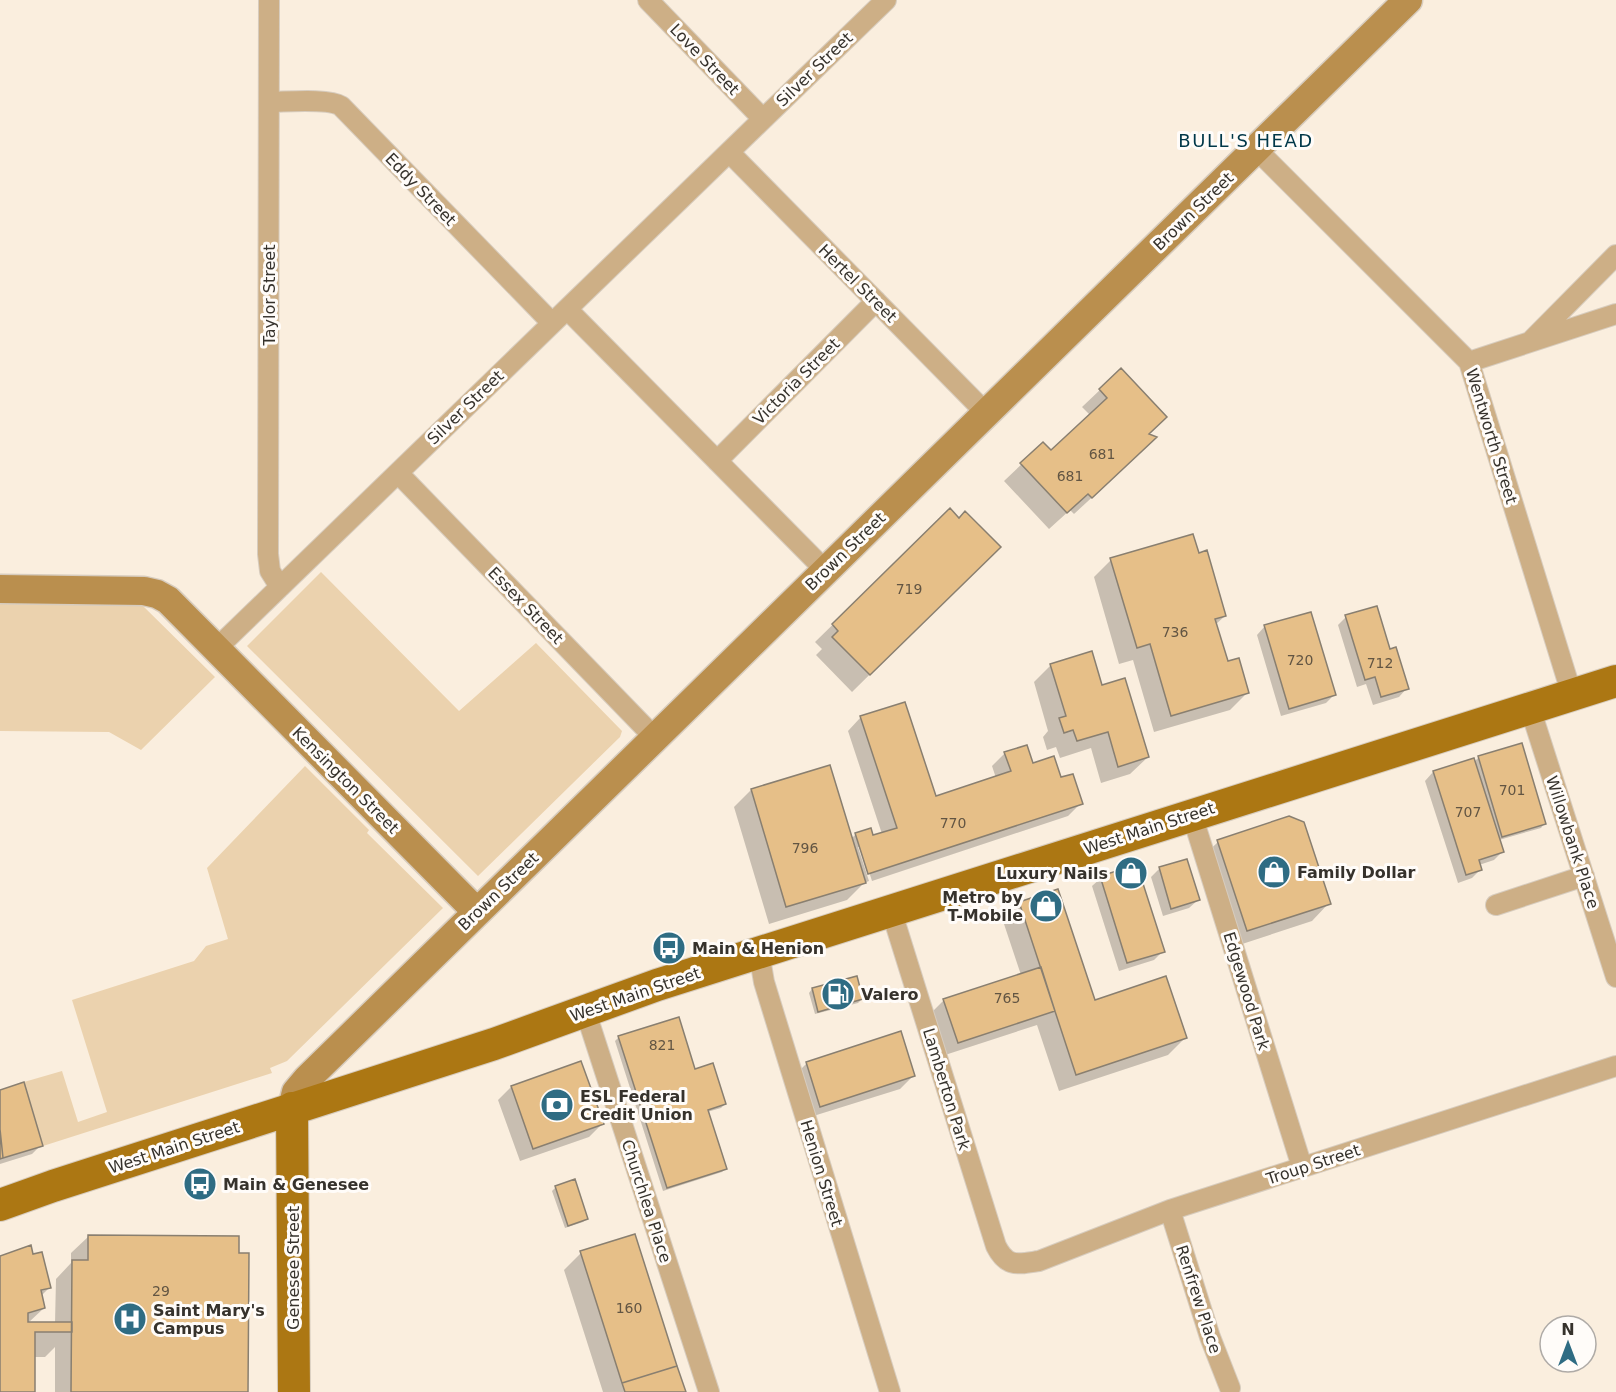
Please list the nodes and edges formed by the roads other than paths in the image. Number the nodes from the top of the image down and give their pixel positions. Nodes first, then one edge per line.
1 (269, 0) edge
2 (648, 0) edge
3 (886, 0) edge
4 (1408, 0) edge
5 (269, 102) junction
6 (763, 119) junction
7 (1256, 149) junction
8 (729, 152) junction
9 (1616, 255) edge
10 (876, 301) junction
11 (567, 309) junction
12 (1616, 314) edge
13 (552, 323) junction
14 (1528, 344) junction
15 (1469, 362) junction
16 (986, 413) junction
17 (717, 461) junction
18 (398, 473) junction
19 (825, 570) junction
20 (280, 587) junction
21 (0, 589) edge
22 (216, 649) junction
23 (1616, 681) edge
24 (1572, 695) junction
25 (1530, 708) junction
26 (655, 738) junction
27 (1192, 815) junction
28 (1584, 876) junction
29 (1496, 905) dead end
30 (891, 910) junction
31 (477, 912) junction
32 (759, 953) junction
33 (1616, 976) edge
34 (585, 1010) junction
35 (1616, 1066) edge
36 (292, 1108) junction
37 (1302, 1167) junction
38 (0, 1205) edge
39 (1170, 1210) junction
40 (1011, 1263) joint
41 (1230, 1388) dead end
42 (294, 1392) edge
43 (709, 1392) edge
44 (890, 1392) edge

1 - 5 street, Taylor Street
2 - 6 street, Love Street
3 - 6 street, Silver Street
4 - 7 main road, Brown Street
5 - 13 street, Eddy Street
5 - 20 street, Taylor Street
6 - 8 street, Silver Street
7 - 15 street, Wentworth Street
7 - 16 main road, Brown Street
8 - 10 street, Hertel Street
8 - 11 street, Silver Street
9 - 14 street
10 - 16 street, Hertel Street
10 - 17 street, Victoria Street
11 - 13 street, Silver Street
11 - 17 street
12 - 14 street
13 - 18 street, Silver Street
14 - 15 street
15 - 24 street, Wentworth Street
16 - 19 main road, Brown Street
17 - 19 street
18 - 20 street, Silver Street
18 - 26 street, Essex Street
19 - 26 main road, Brown Street
20 - 22 street, Silver Street
21 - 22 main road
22 - 31 main road, Kensington Street
23 - 24 main road, West Main Street
24 - 25 main road, West Main Street
25 - 27 main road, West Main Street
25 - 28 street, Willowbank Place
26 - 31 main road, Brown Street
27 - 30 main road, West Main Street
27 - 37 street, Edgewood Park
28 - 29 street
28 - 33 street, Willowbank Place
30 - 32 main road, West Main Street
30 - 40 street, Lamberton Park
31 - 36 main road, Brown Street
32 - 34 main road, West Main Street
32 - 44 street, Henion Street
34 - 36 main road, West Main Street
34 - 43 street, Churchlea Place
35 - 37 street, Troup Street
36 - 38 main road, West Main Street
36 - 42 main road, Genesee Street
37 - 39 street, Troup Street
39 - 40 street, Troup Street
39 - 41 street, Renfrew Place

